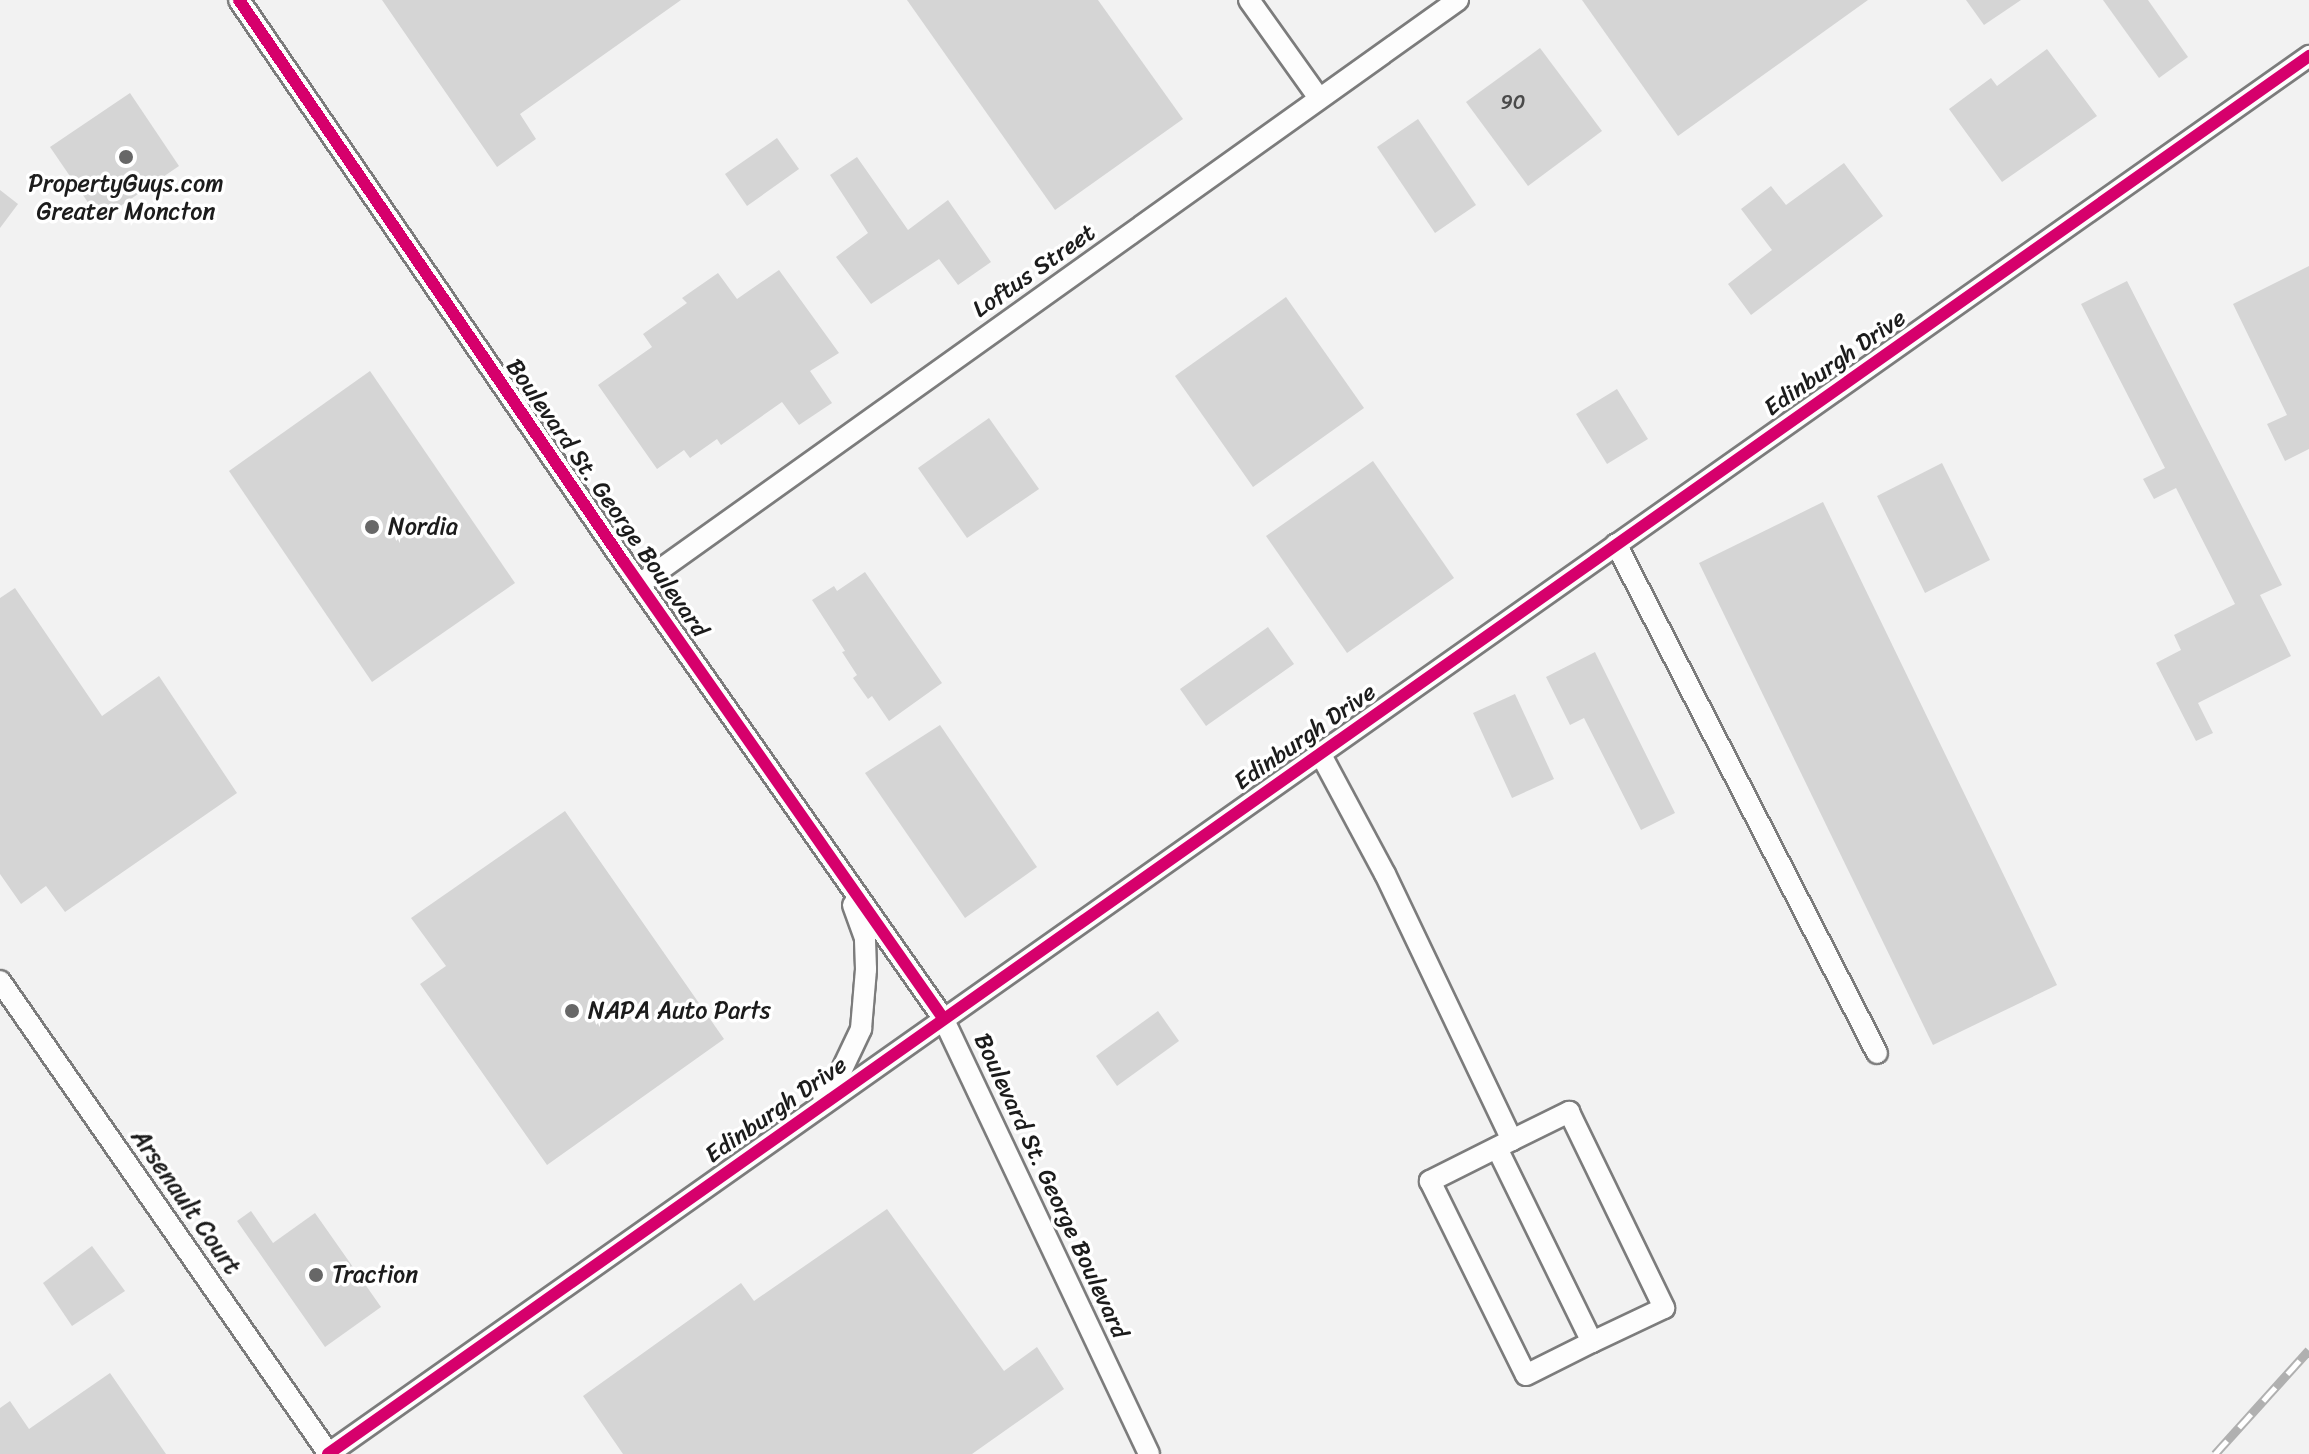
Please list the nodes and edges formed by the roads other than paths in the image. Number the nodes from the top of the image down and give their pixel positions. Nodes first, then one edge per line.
1 (239, 0) edge
2 (1249, 0) edge
3 (1458, 0) edge
4 (2309, 56) edge
5 (1319, 98) junction
6 (1616, 544) junction
7 (640, 584) junction
8 (1320, 753) junction
9 (844, 878) junction
10 (0, 981) edge
11 (943, 1018) junction
12 (1877, 1053) dead end
13 (798, 1121) junction
14 (1504, 1144) junction
15 (1592, 1342) junction
16 (328, 1454) edge
17 (1149, 1454) edge

1 - 7 street, Boulevard St. George Boulevard
2 - 5 street
3 - 5 street, Loftus Street
4 - 6 street, Edinburgh Drive
5 - 7 street, Loftus Street
6 - 8 street, Edinburgh Drive
6 - 12 street
7 - 9 street, Boulevard St. George Boulevard
8 - 11 street, Edinburgh Drive
8 - 14 street
9 - 11 street, Boulevard St. George Boulevard
9 - 13 street
10 - 16 street, Arsenault Court
11 - 13 street, Edinburgh Drive
11 - 17 street, Boulevard St. George Boulevard
13 - 16 street, Edinburgh Drive
14 - 15 street
14 - 15 street
14 - 15 street

